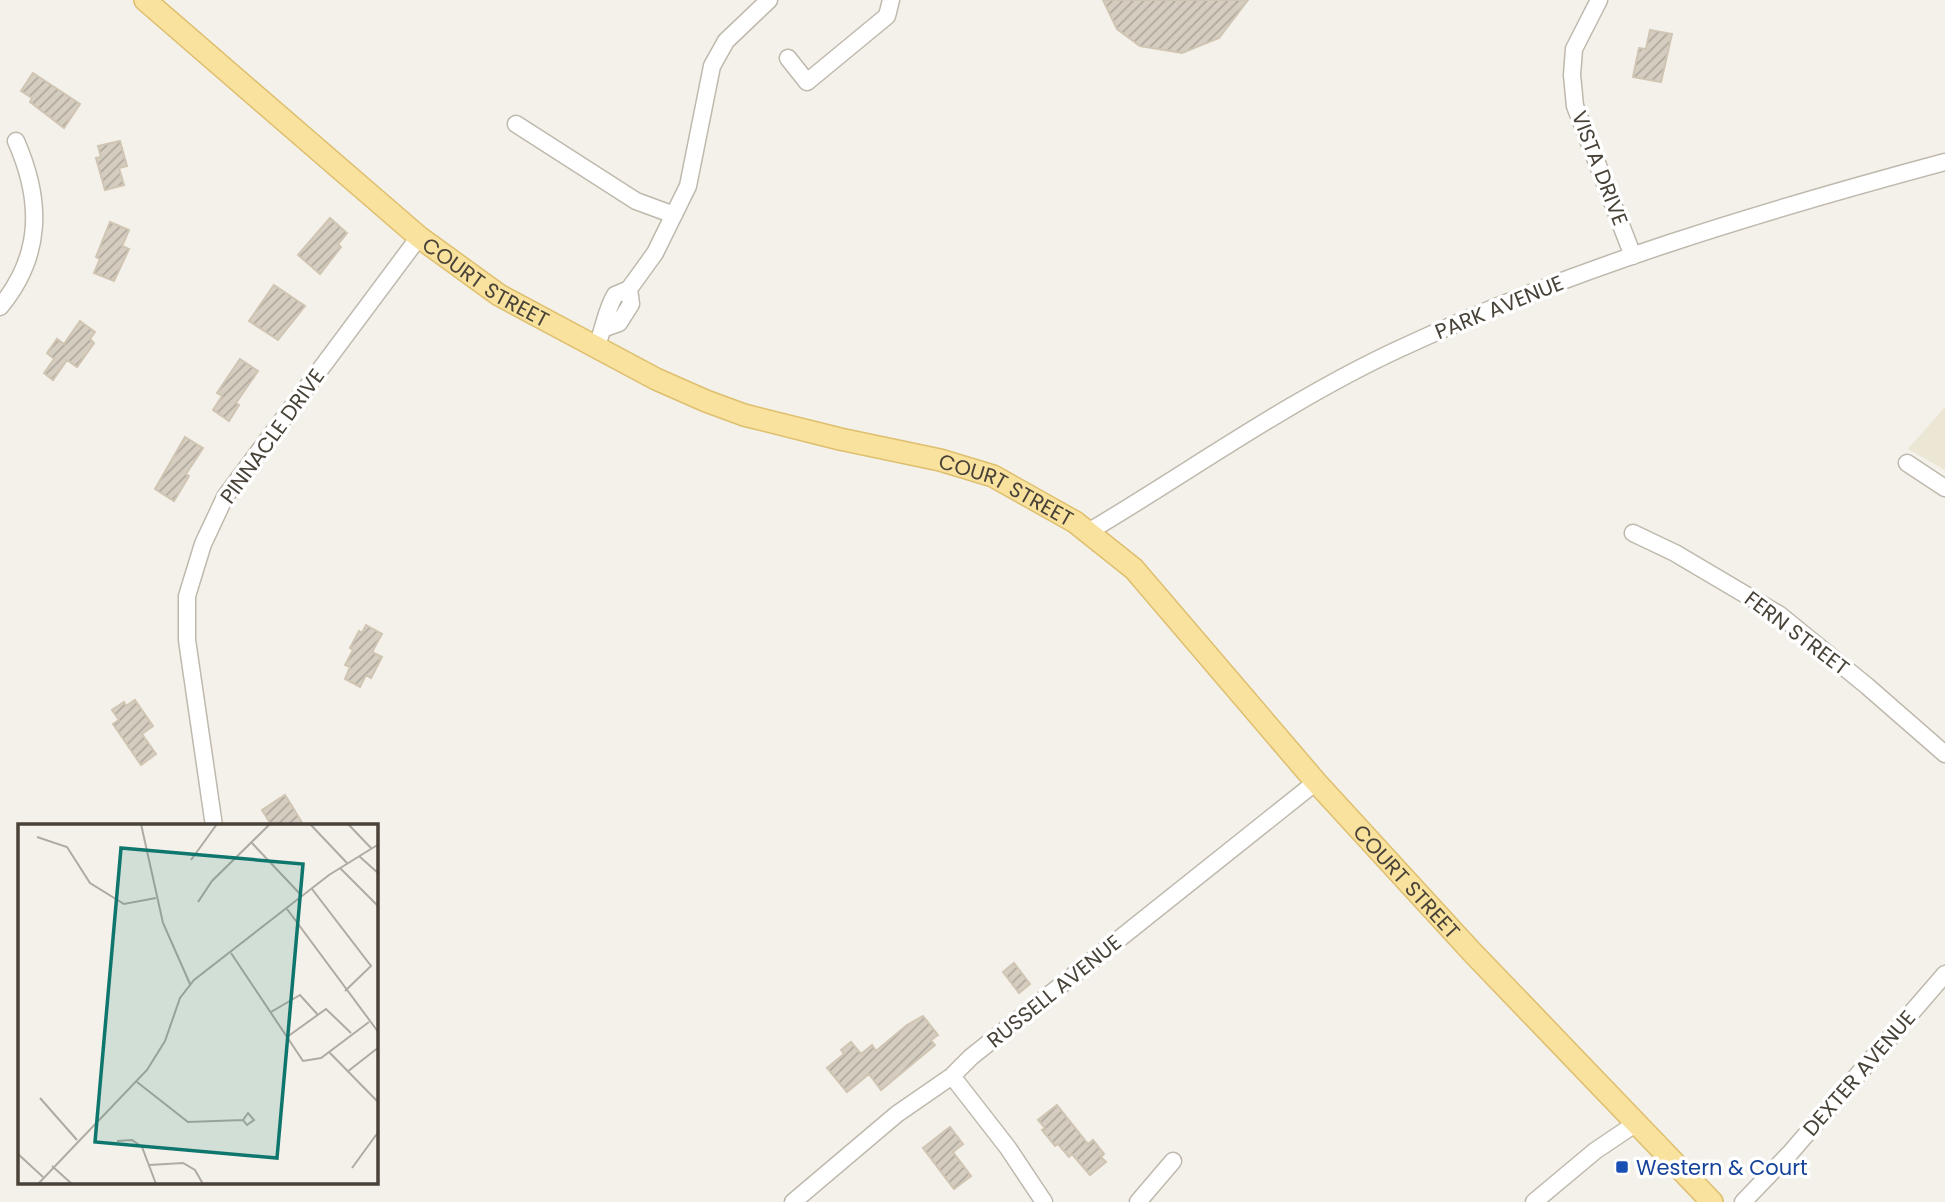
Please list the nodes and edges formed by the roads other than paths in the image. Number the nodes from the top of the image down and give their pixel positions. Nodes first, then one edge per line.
1 (145, 0) edge
2 (769, 0) edge
3 (891, 0) edge
4 (1599, 0) edge
5 (788, 58) dead end
6 (516, 124) dead end
7 (16, 141) dead end
8 (1945, 162) edge
9 (674, 215) junction
10 (419, 237) junction
11 (1633, 256) junction
12 (0, 307) edge
13 (600, 338) junction
14 (1907, 463) dead end
15 (1945, 488) edge
16 (1088, 532) junction
17 (1633, 533) dead end
18 (1945, 754) edge
19 (1316, 782) junction
20 (214, 824) edge
21 (1945, 974) edge
22 (952, 1076) junction
23 (1635, 1124) junction
24 (1173, 1161) dead end
25 (797, 1201) edge
26 (1044, 1202) edge
27 (1138, 1202) edge
28 (1534, 1202) edge
29 (1712, 1202) edge
30 (1743, 1202) edge

1 - 10 main road, COURT STREET
2 - 9 street
3 - 5 street
4 - 11 street, VISTA DRIVE
6 - 9 street
7 - 12 street
8 - 11 street, PARK AVENUE
9 - 13 street
10 - 13 main road, COURT STREET
10 - 20 street, PINNACLE DRIVE
11 - 16 street, PARK AVENUE
13 - 16 main road, COURT STREET
14 - 15 street
16 - 19 main road, COURT STREET
17 - 18 street, FERN STREET
19 - 22 street, RUSSELL AVENUE
19 - 23 main road, COURT STREET
21 - 30 street, DEXTER AVENUE
22 - 25 street, RUSSELL AVENUE
22 - 26 street
23 - 28 street
23 - 29 main road, COURT STREET
24 - 27 street

